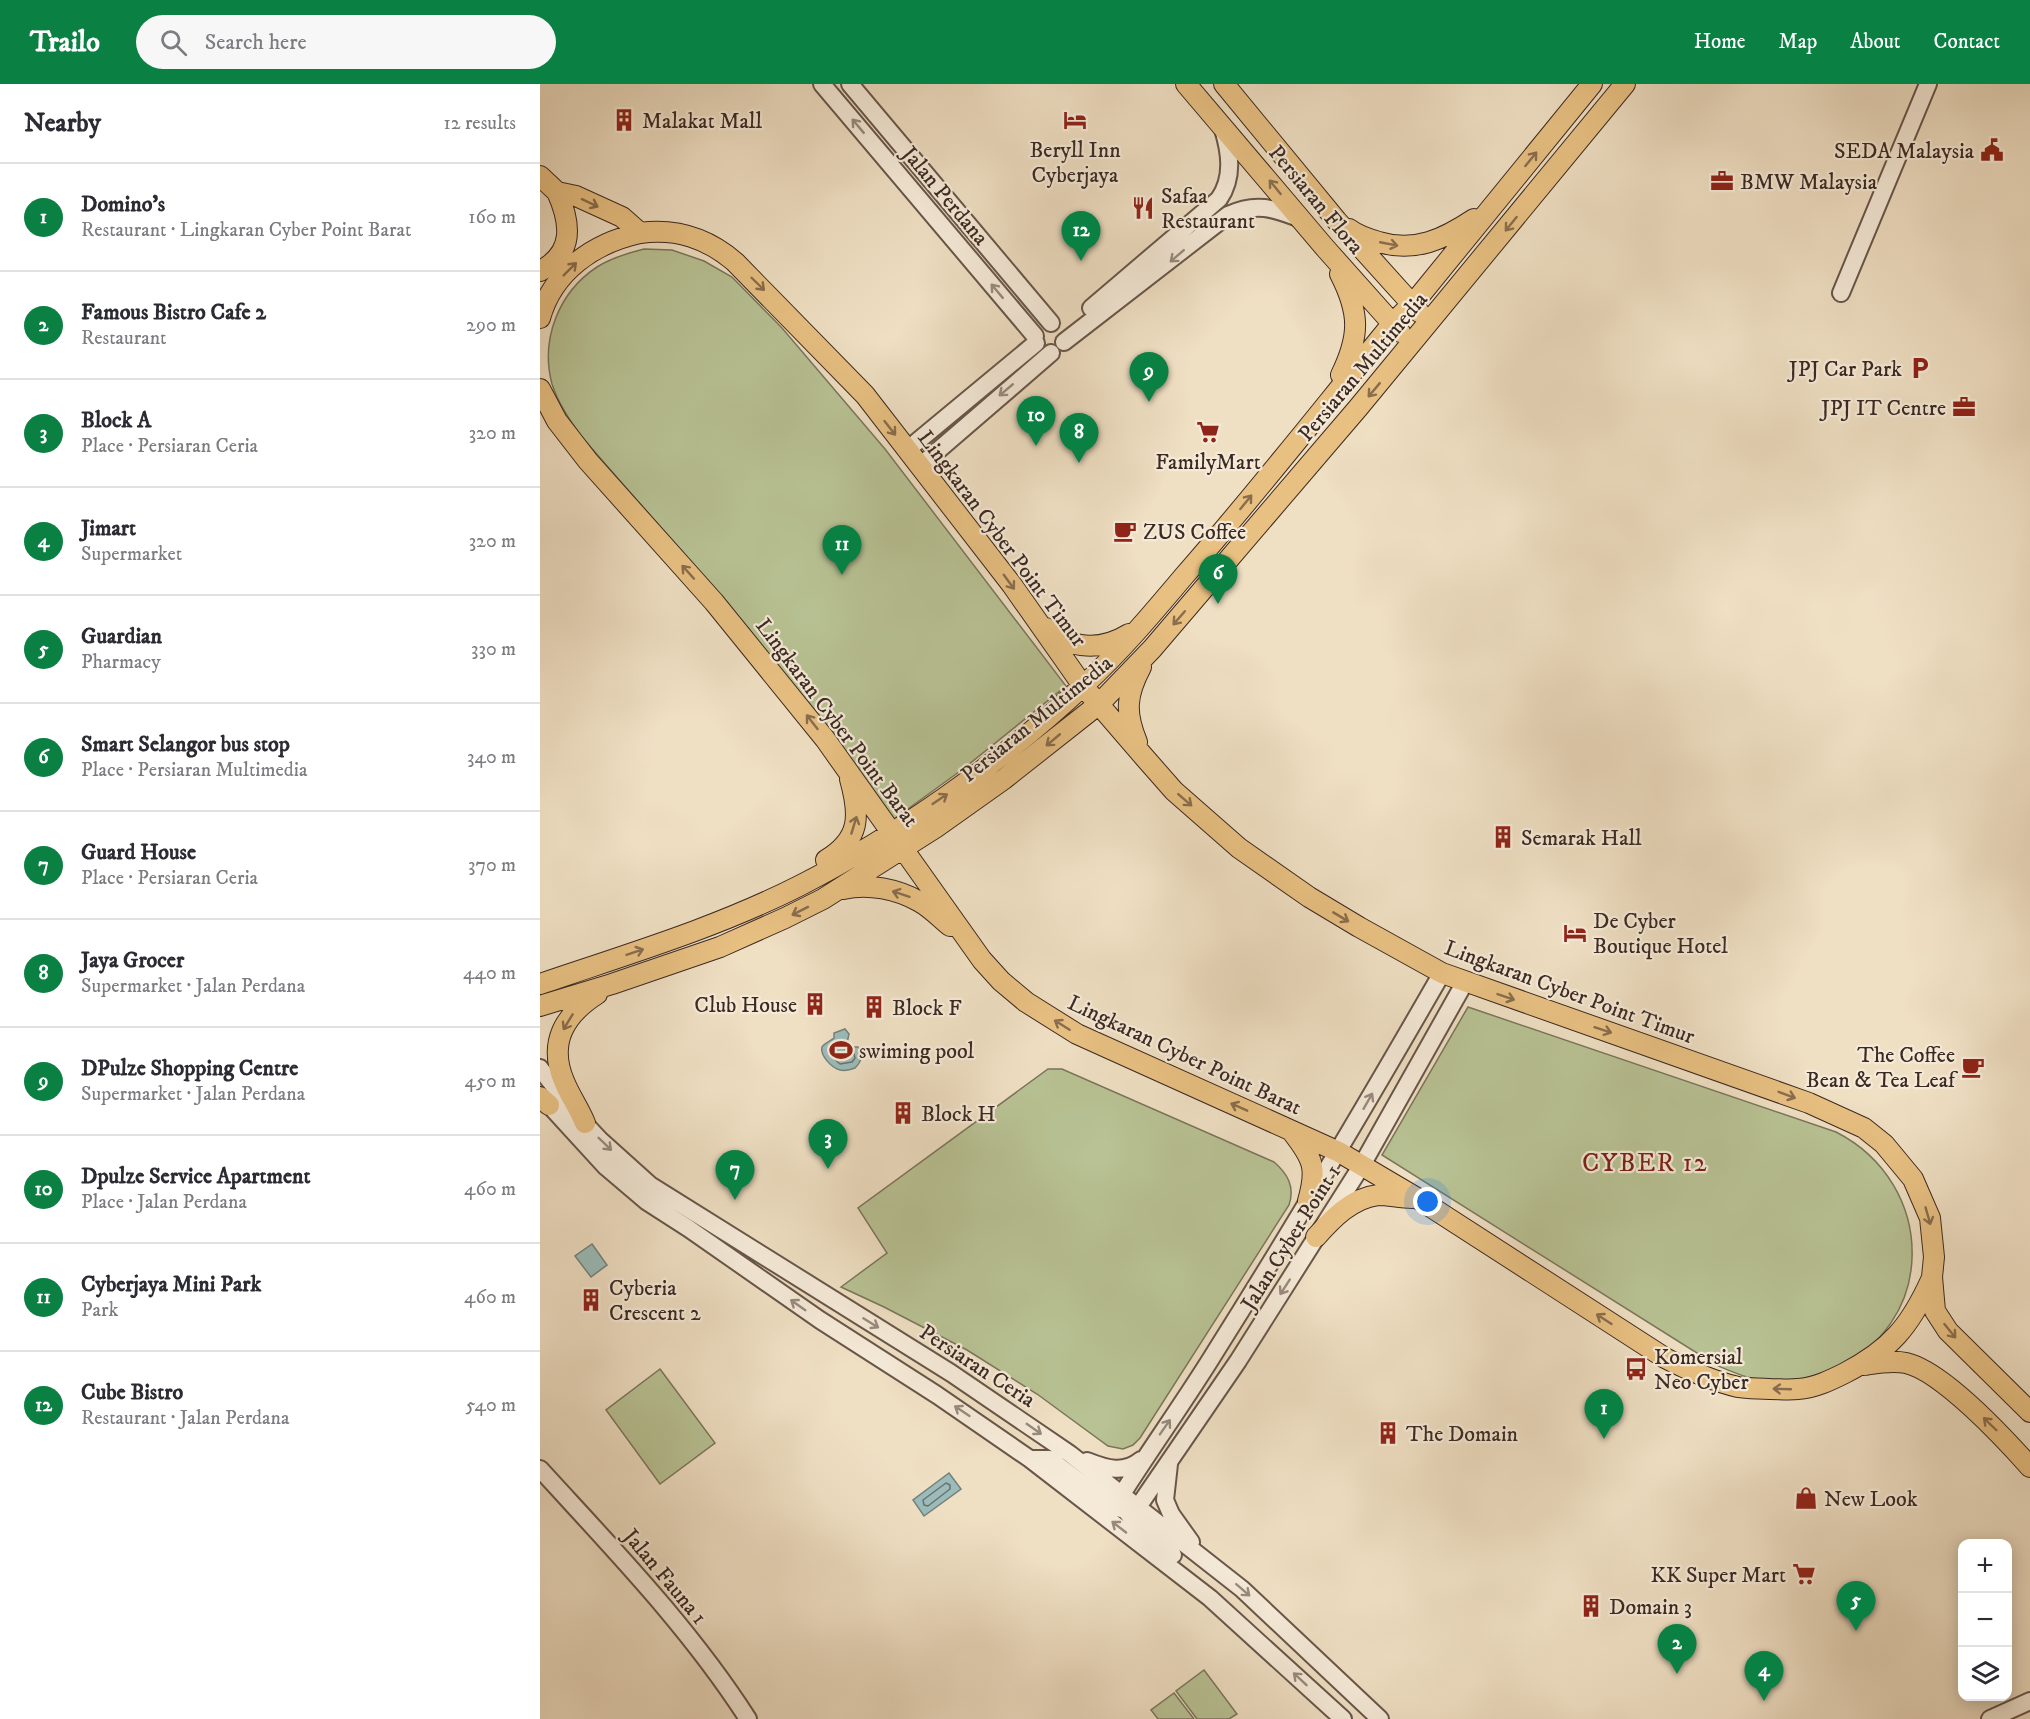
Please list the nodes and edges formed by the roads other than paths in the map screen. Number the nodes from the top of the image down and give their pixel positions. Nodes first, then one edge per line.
1 (822, 84) edge
2 (850, 84) edge
3 (1186, 84) edge
4 (1224, 84) edge
5 (1592, 84) edge
6 (1625, 84) edge
7 (1928, 84) edge
8 (1222, 125) junction
9 (892, 134) junction
10 (876, 147) junction
11 (540, 176) edge
12 (557, 192) junction
13 (941, 192) junction
14 (1494, 204) junction
15 (926, 205) junction
16 (1302, 220) junction
17 (1337, 221) junction
18 (969, 224) junction
19 (640, 233) junction
20 (953, 238) junction
21 (1326, 249) junction
22 (540, 271) edge
23 (1841, 293) dead end
24 (1412, 304) junction
25 (540, 318) edge
26 (1392, 324) junction
27 (1429, 325) junction
28 (1057, 337) junction
29 (1035, 340) junction
30 (1411, 345) junction
31 (540, 389) edge
32 (1316, 418) junction
33 (907, 450) junction
34 (920, 466) junction
35 (1035, 619) junction
36 (1140, 627) junction
37 (1152, 649) junction
38 (1083, 686) junction
39 (1099, 704) junction
40 (1145, 758) junction
41 (847, 769) junction
42 (892, 832) junction
43 (904, 848) junction
44 (837, 890) junction
45 (686, 935) junction
46 (966, 939) junction
47 (607, 962) junction
48 (540, 971) edge
49 (1442, 973) junction
50 (1465, 982) junction
51 (540, 984) edge
52 (612, 984) junction
53 (540, 1006) edge
54 (540, 1068) edge
55 (543, 1099) edge
56 (585, 1123) junction
57 (1292, 1131) junction
58 (1339, 1152) junction
59 (1362, 1165) junction
60 (1417, 1198) junction
61 (1308, 1201) junction
62 (1316, 1238) junction
63 (1932, 1277) junction
64 (1858, 1366) junction
65 (2030, 1412) edge
66 (1070, 1454) junction
67 (1146, 1456) junction
68 (1030, 1458) junction
69 (1170, 1458) junction
70 (2030, 1467) edge
71 (540, 1469) edge
72 (1122, 1494) junction
73 (1132, 1509) junction
74 (1197, 1553) junction
75 (1194, 1584) junction
76 (2030, 1701) edge
77 (748, 1719) edge
78 (1343, 1719) edge
79 (1380, 1719) edge
80 (1990, 1719) edge

10 -> 1 street, Jalan Perdana
2 - 9 street, Jalan Perdana
3 - 8 main road, Persiaran Flora
4 - 17 main road, Persiaran Flora
14 -> 5 main road, Persiaran Multimedia
6 -> 27 main road, Persiaran Multimedia
7 - 23 street
16 -> 8 main road, Persiaran Flora
8 - 28 street
9 - 10 street
9 - 13 street, Jalan Perdana
10 - 15 street, Jalan Perdana
11 - 12 main road
12 -> 19 main road
12 - 22 main road
13 - 15 street
13 - 18 street, Jalan Perdana
17 -> 14 main road
14 - 24 main road, Persiaran Multimedia
15 - 20 street, Jalan Perdana
16 - 21 main road, Persiaran Flora
16 -> 28 street
17 - 24 main road, Persiaran Flora
18 - 20 street
18 - 28 street, Jalan Perdana
25 -> 19 main road, Lingkaran Cyber Point Timur
19 -> 33 main road, Lingkaran Cyber Point Timur
29 -> 20 street, Jalan Perdana
21 - 26 main road, Persiaran Flora
21 - 32 main road
24 - 26 main road, Persiaran Multimedia
24 - 27 main road, Persiaran Flora
26 - 30 main road, Persiaran Flora
26 - 32 main road, Persiaran Multimedia
27 - 30 main road, Persiaran Multimedia
28 - 29 street, Jalan Perdana
28 - 29 street
28 -> 34 street
29 - 33 street
30 -> 37 main road, Persiaran Multimedia
41 -> 31 main road, Lingkaran Cyber Point Barat
36 -> 32 main road, Persiaran Multimedia
33 - 34 main road, Lingkaran Cyber Point Timur
34 -> 35 main road, Lingkaran Cyber Point Timur
35 - 36 main road
35 - 38 main road, Lingkaran Cyber Point Timur
36 - 38 main road, Persiaran Multimedia
37 - 39 main road, Persiaran Multimedia
37 - 40 main road
38 - 39 main road, Lingkaran Cyber Point Timur
42 -> 38 main road, Persiaran Multimedia
39 - 40 main road, Lingkaran Cyber Point Timur
39 -> 43 main road, Persiaran Multimedia
40 -> 49 main road, Lingkaran Cyber Point Timur
41 - 42 main road, Lingkaran Cyber Point Barat
45 -> 41 main road
42 - 43 main road, Lingkaran Cyber Point Barat
42 - 45 main road, Persiaran Multimedia
43 - 44 main road, Persiaran Multimedia
43 - 46 main road, Lingkaran Cyber Point Barat
46 -> 44 main road
44 -> 52 main road, Persiaran Multimedia
47 -> 45 main road, Persiaran Multimedia
57 -> 46 main road, Lingkaran Cyber Point Barat
47 - 48 main road
47 - 51 main road, Persiaran Multimedia
49 - 50 main road, Lingkaran Cyber Point Timur
58 -> 49 street, Jalan Cyber Point 1
50 - 59 street, Jalan Cyber Point 1
50 -> 63 main road, Lingkaran Cyber Point Timur
52 - 53 main road, Persiaran Multimedia
52 -> 56 main road
54 - 56 street, Persiaran Ceria
68 -> 55 street
56 -> 66 street, Persiaran Ceria
57 - 58 main road, Lingkaran Cyber Point Barat
57 - 61 main road
58 - 59 main road, Lingkaran Cyber Point Barat
58 - 61 street, Jalan Cyber Point 1
59 - 60 main road, Lingkaran Cyber Point Barat
59 - 62 street, Jalan Cyber Point 1
60 - 62 main road
64 -> 60 main road, Lingkaran Cyber Point Barat
67 -> 61 street, Jalan Cyber Point 1
62 -> 69 street, Jalan Cyber Point 1
63 - 64 main road
63 -> 65 main road, Lingkaran Cyber Point Timur
70 -> 64 main road
66 - 67 street
66 - 72 street, Persiaran Ceria
67 - 72 street, Jalan Cyber Point 1
68 - 73 street
75 -> 68 street
69 - 73 street, Jalan Cyber Point 1
69 - 74 street
71 - 77 street, Jalan Fauna 1
72 - 73 street
73 - 74 street
73 - 75 street
74 -> 79 street
78 -> 75 street
76 - 80 street

